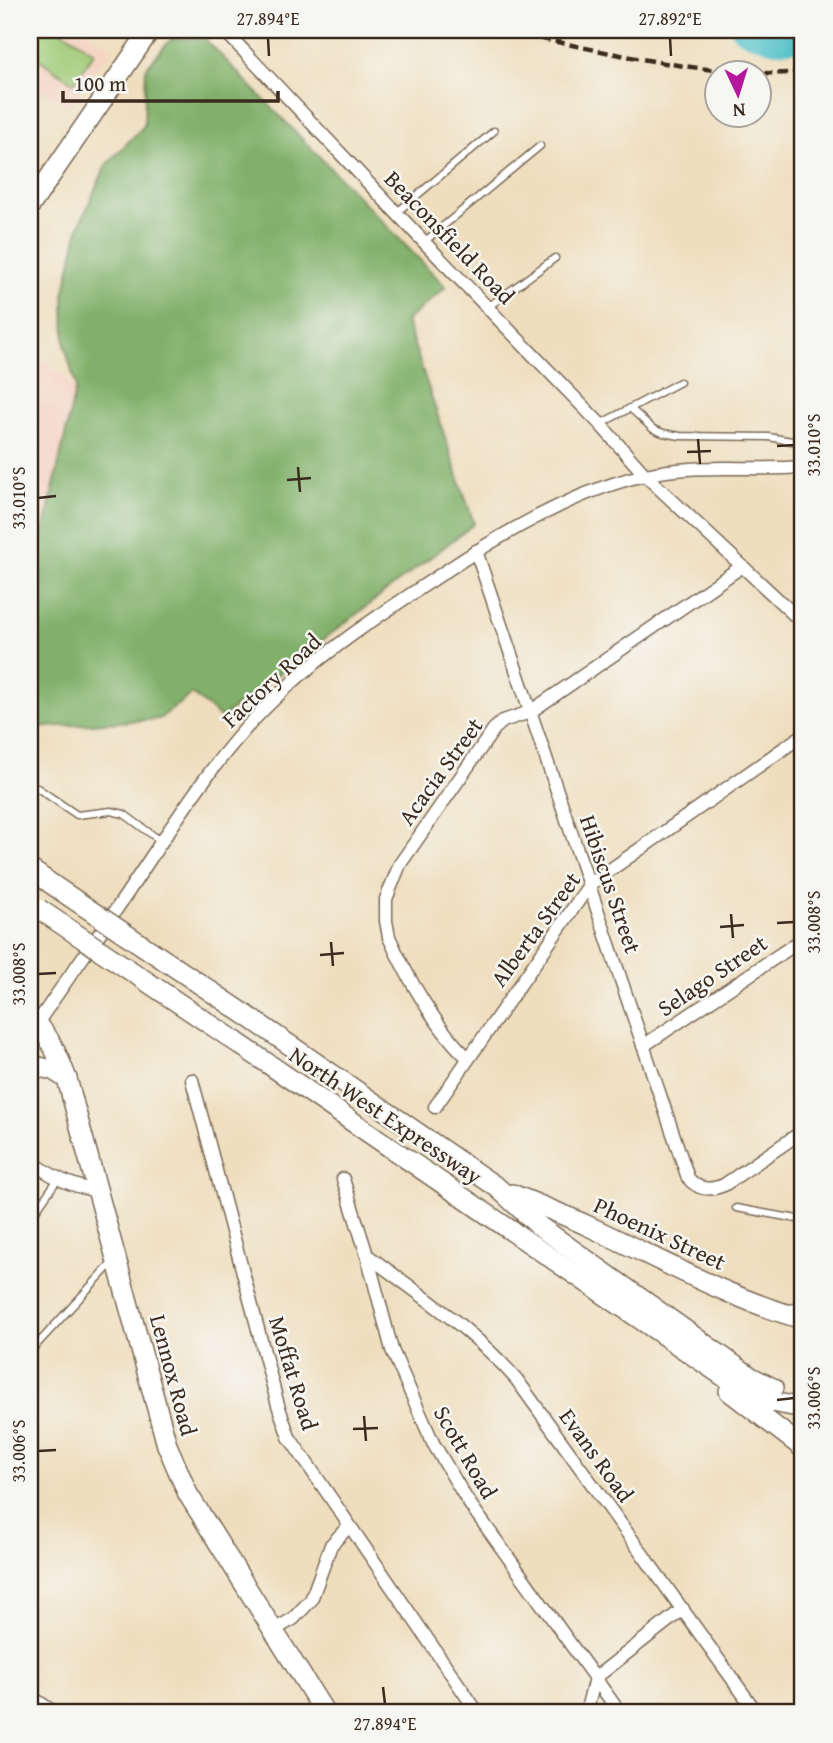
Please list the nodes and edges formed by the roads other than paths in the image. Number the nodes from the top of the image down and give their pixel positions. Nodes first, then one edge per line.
1 (150, 30) edge
2 (224, 30) edge
3 (135, 38) edge
4 (494, 131) dead end
5 (540, 146) dead end
6 (30, 206) edge
7 (396, 213) junction
8 (424, 242) junction
9 (555, 258) dead end
10 (488, 307) junction
11 (680, 382) dead end
12 (630, 408) junction
13 (600, 424) junction
14 (803, 443) edge
15 (803, 467) edge
16 (645, 475) junction
17 (476, 551) junction
18 (741, 567) junction
19 (803, 623) edge
20 (530, 712) junction
21 (803, 735) edge
22 (30, 783) edge
23 (162, 842) junction
24 (30, 869) edge
25 (590, 884) junction
26 (34, 906) edge
27 (803, 939) edge
28 (32, 1025) edge
29 (643, 1046) junction
30 (468, 1058) junction
31 (30, 1065) edge
32 (67, 1079) junction
33 (192, 1080) dead end
34 (435, 1107) dead end
35 (803, 1131) edge
36 (30, 1160) edge
37 (58, 1179) junction
38 (343, 1179) dead end
39 (498, 1188) junction
40 (98, 1191) junction
41 (736, 1208) dead end
42 (30, 1219) edge
43 (803, 1220) edge
44 (367, 1255) junction
45 (117, 1258) junction
46 (803, 1306) edge
47 (623, 1307) junction
48 (775, 1311) junction
49 (803, 1319) edge
50 (30, 1352) edge
51 (803, 1396) edge
52 (803, 1408) edge
53 (803, 1448) edge
54 (349, 1525) junction
55 (683, 1609) junction
56 (272, 1631) junction
57 (595, 1678) junction
58 (30, 1696) edge
59 (50, 1711) edge
60 (325, 1713) edge
61 (478, 1713) edge
62 (586, 1713) edge
63 (620, 1713) edge
64 (757, 1713) edge

1 - 3 main road
2 - 7 street, Beaconsfield Road
3 - 6 main road
4 - 7 lane
5 - 8 lane
7 - 8 street, Beaconsfield Road
8 - 10 street, Beaconsfield Road
9 - 10 lane
10 - 13 street, Beaconsfield Road
11 - 12 lane
12 - 13 lane
12 - 14 lane
13 - 16 street, Beaconsfield Road
15 - 16 street, Factory Road
16 - 17 street, Factory Road
16 - 18 street, Beaconsfield Road
17 - 20 street, Hibiscus Street
17 - 23 street, Factory Road
18 - 19 street, Beaconsfield Road
18 - 20 street, Acacia Street
20 - 25 street, Hibiscus Street
20 - 30 street, Acacia Street
21 - 25 street, Alberta Street
22 - 23 lane
23 - 28 street, Factory Road
24 - 39 main road, North West Expressway, bridge
25 - 29 street, Hibiscus Street
25 - 30 street, Alberta Street
26 - 47 main road, North West Expressway, bridge
27 - 29 street, Selago Street
28 - 32 main road, Lennox Road
29 - 35 street, Hibiscus Street
30 - 34 street, Alberta Street
31 - 32 main road
32 - 40 main road, Lennox Road
33 - 54 street, Moffat Road
36 - 37 street
37 - 40 street
37 - 42 lane
38 - 44 street, Scott Road
39 - 48 main road, Phoenix Street
39 - 51 main road
40 - 45 main road, Lennox Road
41 - 43 lane
44 - 55 street, Evans Road
44 - 57 street, Scott Road
45 - 50 lane
45 - 56 main road, Lennox Road
46 - 48 lane
47 - 52 main road, North West Expressway
47 - 53 main road
48 - 49 main road, Phoenix Street
54 - 56 street
54 - 61 street, Moffat Road
55 - 57 street
55 - 64 street, Evans Road
56 - 60 main road, Lennox Road
57 - 62 street
57 - 63 street, Scott Road
58 - 59 street

